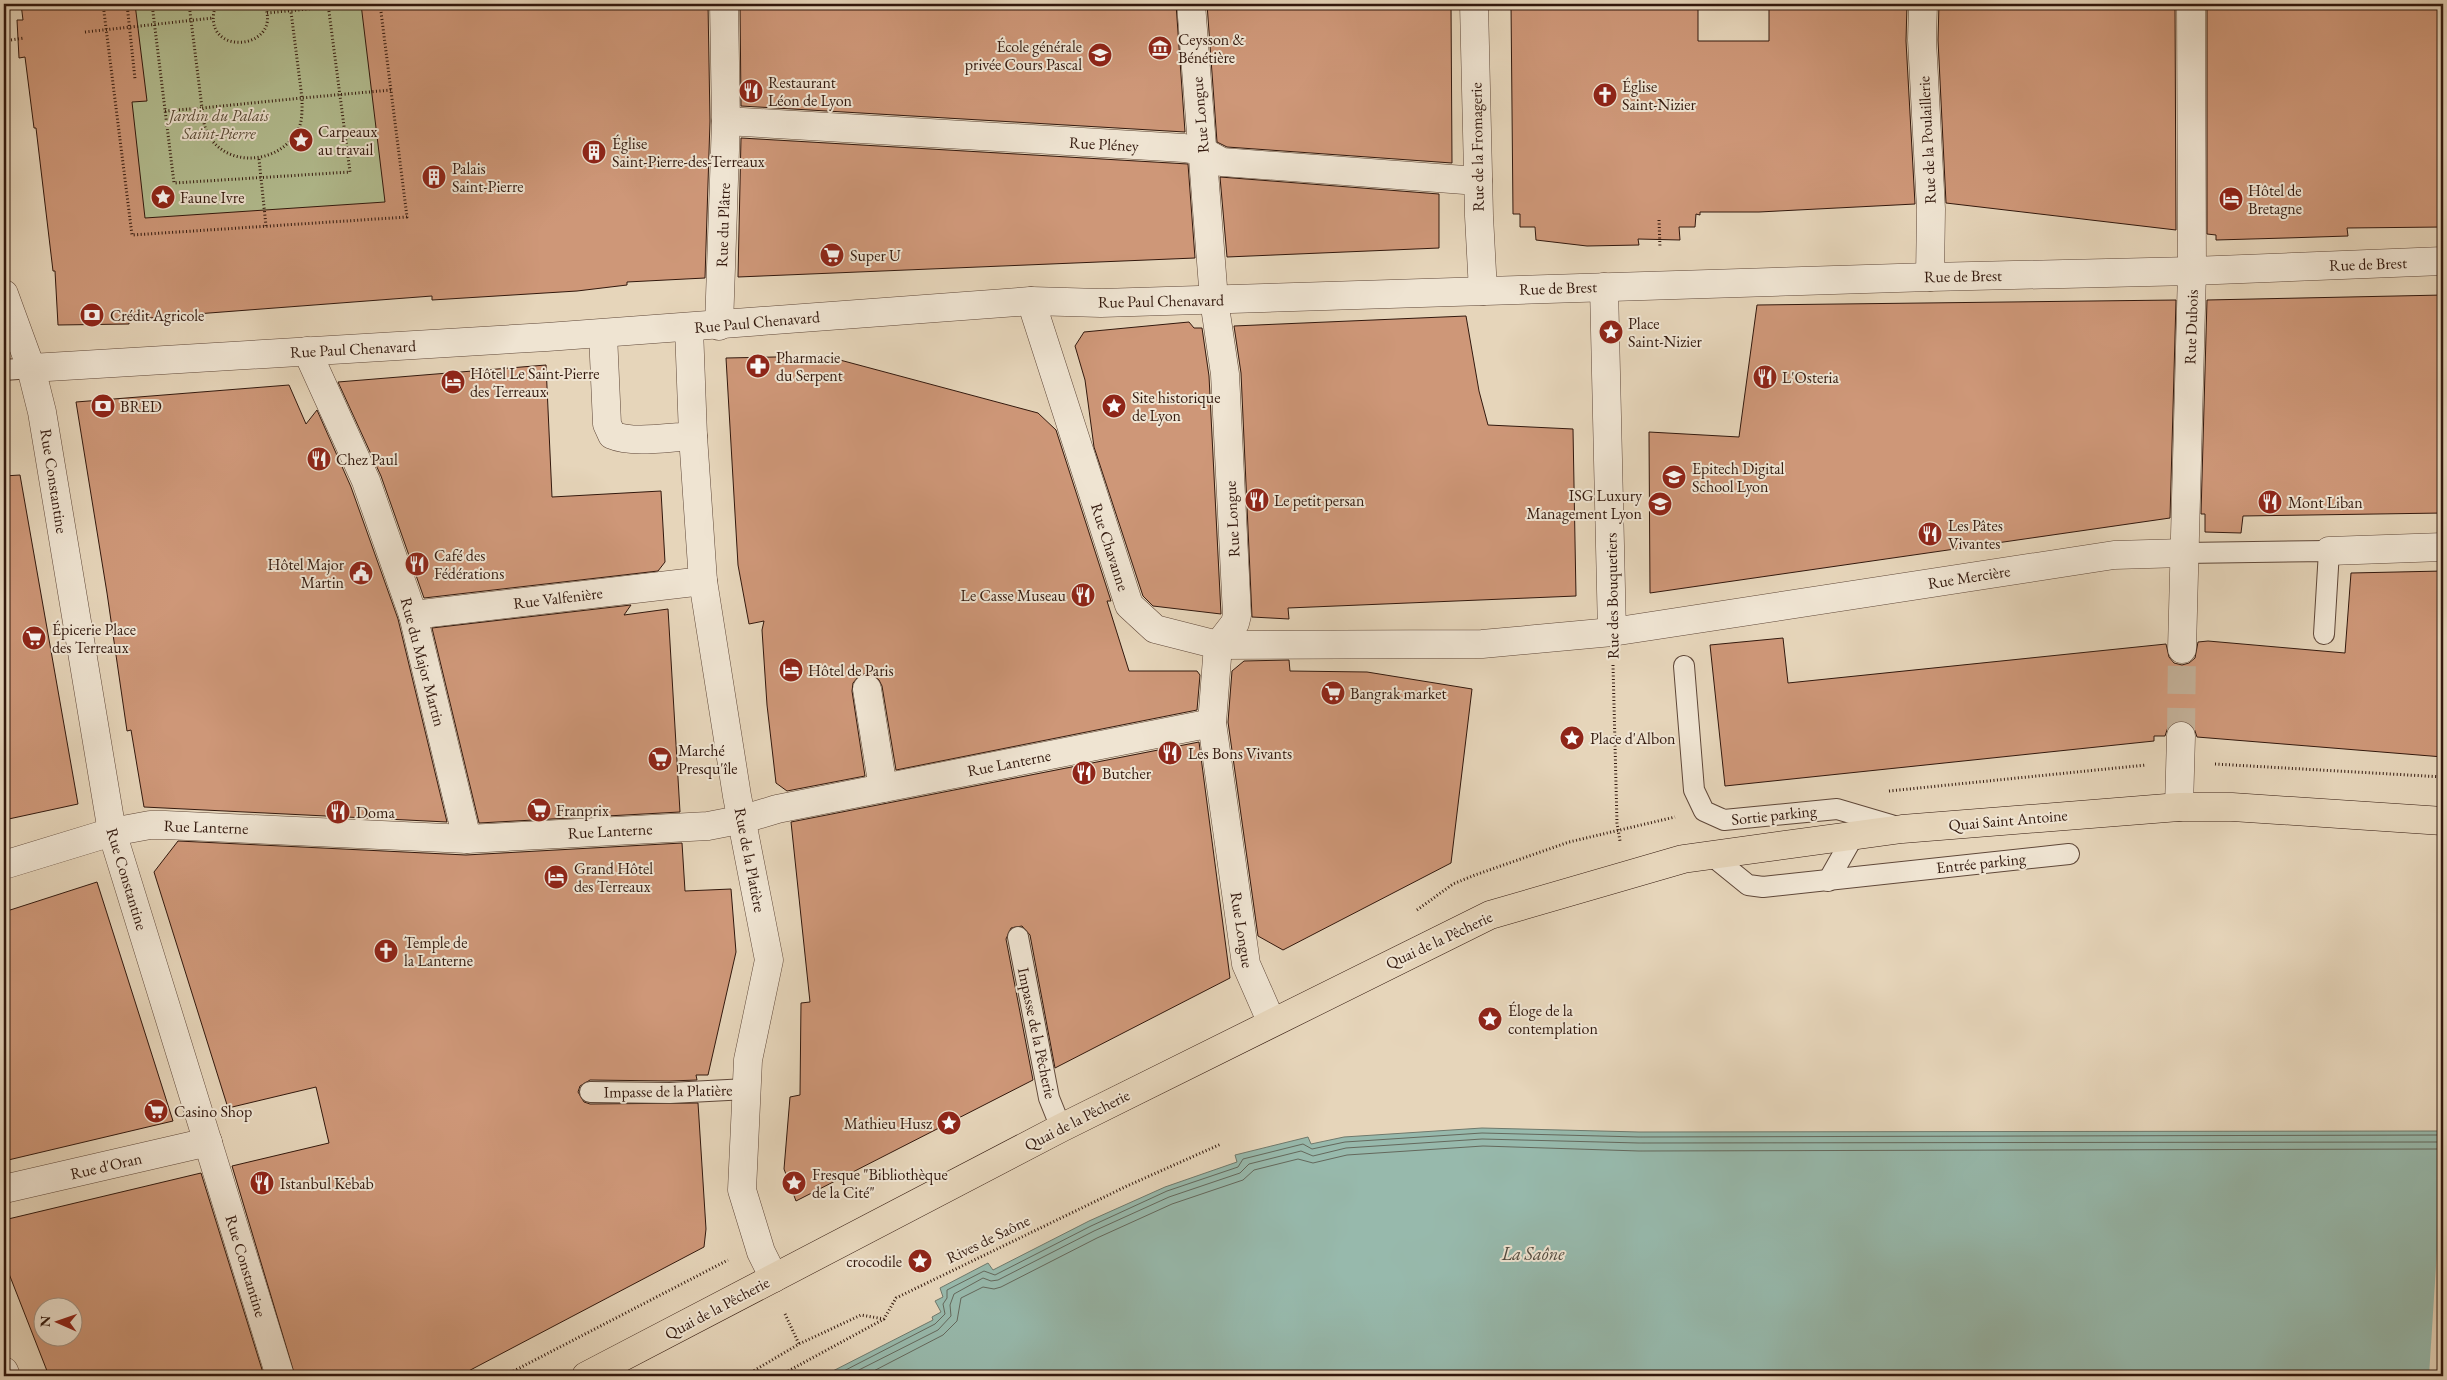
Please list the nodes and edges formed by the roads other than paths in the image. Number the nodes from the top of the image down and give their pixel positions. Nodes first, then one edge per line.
1 (724, 4) edge
2 (1191, 4) edge
3 (1474, 4) edge
4 (1923, 4) edge
5 (2191, 4) edge
6 (726, 121) junction
7 (1202, 151) junction
8 (1478, 181) junction
9 (2443, 261) edge
10 (2192, 271) junction
11 (1930, 277) junction
12 (1604, 287) junction
13 (1483, 291) junction
14 (4, 294) edge
15 (1214, 300) junction
16 (1031, 301) junction
17 (719, 326) junction
18 (689, 328) junction
19 (603, 334) junction
20 (307, 351) junction
21 (31, 368) junction
22 (4, 370) edge
23 (693, 436) junction
24 (2443, 547) edge
25 (2184, 553) junction
26 (2329, 561) junction
27 (703, 581) junction
28 (412, 615) junction
29 (1612, 632) junction
30 (2324, 634) dead end
31 (1218, 645) junction
32 (2182, 649) tunnel mouth
33 (1684, 666) dead end
34 (867, 689) dead end
35 (1212, 723) junction
36 (2181, 736) tunnel mouth
37 (883, 788) junction
38 (2179, 807) junction
39 (744, 819) junction
40 (2443, 821) edge
41 (1902, 829) junction
42 (112, 832) junction
43 (1854, 835) junction
44 (467, 839) junction
45 (2069, 854) dead end
46 (1711, 855) junction
47 (4, 865) edge
48 (1828, 881) junction
49 (1578, 888) joint
50 (1018, 937) dead end
51 (1271, 1021) junction
52 (747, 1089) junction
53 (590, 1092) dead end
54 (1061, 1128) junction
55 (208, 1142) junction
56 (4, 1189) edge
57 (774, 1278) junction
58 (4, 1371) edge
59 (6, 1376) edge
60 (280, 1376) edge
61 (586, 1376) edge

1 - 6 street, Rue du Plâtre
2 - 7 street, Rue Longue
3 - 8 street, Rue de la Fromagerie
4 - 11 street, Rue de la Poulaillerie
5 - 10 street, Rue Dubois
6 - 7 street, Rue Pléney
6 - 17 street, Rue du Plâtre
7 - 8 street, Rue Pléney
7 - 15 street, Rue Longue
8 - 13 street, Rue de la Fromagerie
9 - 10 street, Rue de Brest
10 - 11 street, Rue de Brest
10 - 25 street, Rue Dubois
11 - 12 street, Rue de Brest
12 - 13 street, Rue de Brest
12 - 29 street, Rue des Bouquetiers
13 - 15 street, Rue Paul Chenavard
14 - 21 street, Rue Constantine
15 - 16 street, Rue Paul Chenavard
15 - 31 street, Rue Longue
16 - 17 street, Rue Paul Chenavard
16 - 31 street, Rue Chavanne
17 - 18 street, Rue Paul Chenavard
18 - 19 street, Rue Paul Chenavard
18 - 23 street, Rue de la Platière
19 - 20 street, Rue Paul Chenavard
19 - 23 street
20 - 21 street, Rue Paul Chenavard
20 - 28 street, Rue du Major Martin
21 - 22 lane
21 - 42 street, Rue Constantine
23 - 27 street, Rue de la Platière
24 - 26 street, Rue Mercière
25 - 26 lane, Rue Mercière
25 - 29 street, Rue Mercière
25 - 32 street, Rue Dubois
26 - 30 lane
27 - 28 street, Rue Valfenière
27 - 39 street, Rue de la Platière
28 - 44 street, Rue du Major Martin
29 - 31 street, Rue Chavanne
31 - 35 street, Rue Longue
33 - 41 lane, Sortie parking
34 - 37 street
35 - 37 street, Rue Lanterne
35 - 51 street, Rue Longue
36 - 38 street
37 - 39 street, Rue Lanterne
38 - 40 main road, Quai Saint Antoine
38 - 41 main road, Quai Saint Antoine
39 - 44 street, Rue Lanterne
39 - 52 street, Rue de la Platière
41 - 43 main road, Quai Saint Antoine
42 - 44 street, Rue Lanterne
42 - 47 street, Rue Lanterne
42 - 55 street, Rue Constantine
43 - 46 main road, Quai Saint Antoine
43 - 48 lane
45 - 48 lane, Entrée parking
46 - 48 lane, Entrée parking
46 - 49 main road, Quai Saint Antoine
49 - 51 main road, Quai de la Pêcherie
50 - 54 lane, Impasse de la Pêcherie
51 - 54 main road, Quai de la Pêcherie
52 - 53 lane, Impasse de la Platière
52 - 57 street, Rue de la Platière
54 - 57 main road, Quai de la Pêcherie
55 - 56 street, Rue d'Oran
55 - 60 street, Rue Constantine
57 - 61 main road, Quai de la Pêcherie
58 - 59 street

